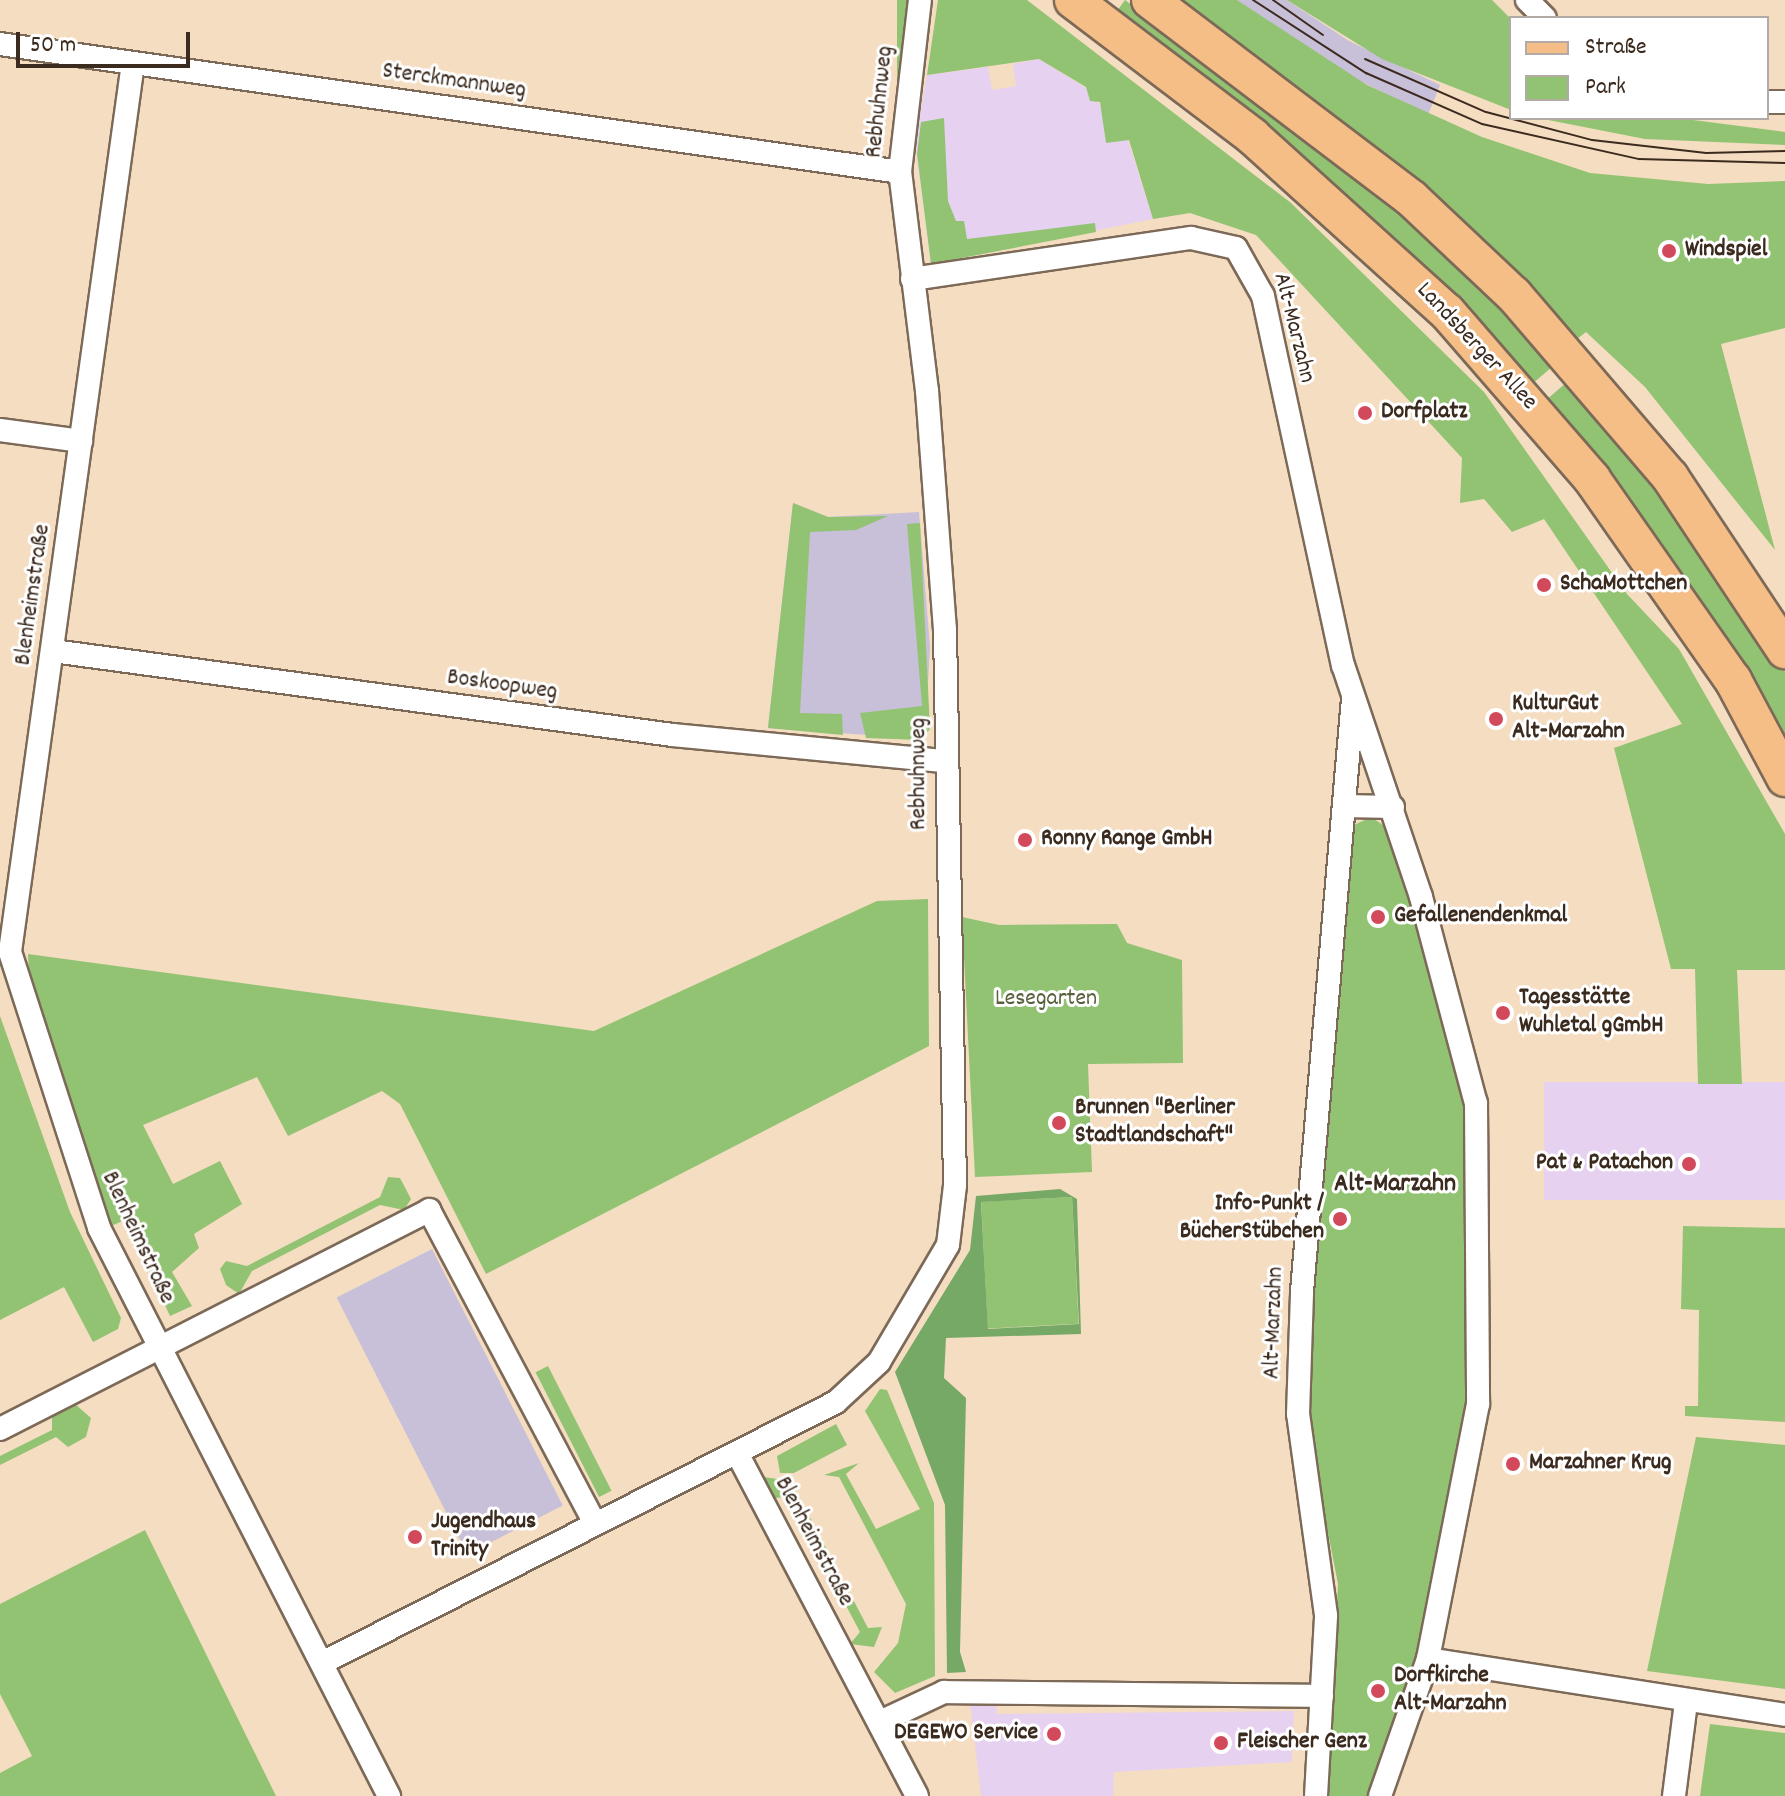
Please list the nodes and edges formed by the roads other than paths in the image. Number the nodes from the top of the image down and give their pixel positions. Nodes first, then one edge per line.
1 (920, 0) edge
2 (1073, 0) edge
3 (1150, 0) edge
4 (1527, 0) edge
5 (1543, 16) edge
6 (0, 44) edge
7 (133, 63) junction
8 (900, 172) junction
9 (912, 279) junction
10 (0, 430) edge
11 (81, 441) junction
12 (1785, 650) edge
13 (53, 651) junction
14 (1353, 699) junction
15 (945, 761) junction
16 (1785, 778) edge
17 (1344, 806) junction
18 (1393, 807) junction
19 (5, 951) edge
20 (160, 1347) junction
21 (0, 1429) edge
22 (737, 1453) junction
23 (595, 1523) junction
24 (1428, 1659) junction
25 (322, 1663) junction
26 (1322, 1696) junction
27 (1686, 1702) junction
28 (1785, 1715) edge
29 (880, 1722) junction
30 (389, 1796) edge
31 (917, 1796) edge
32 (1316, 1796) edge
33 (1380, 1796) edge
34 (1674, 1796) edge

1 - 8 street, Rebhuhnweg
2 - 16 main road, Landsberger Allee
3 - 12 main road
4 - 5 street
6 - 7 street, Sterckmannweg
7 - 8 street, Sterckmannweg
7 - 11 street, Blenheimstraße
8 - 9 street, Rebhuhnweg
9 - 14 street, Alt-Marzahn
9 - 15 street, Rebhuhnweg
10 - 11 street
11 - 13 street, Blenheimstraße
13 - 15 street, Boskoopweg
13 - 19 street, Blenheimstraße
14 - 17 street, Alt-Marzahn
14 - 18 street, Alt-Marzahn
15 - 22 street, Rebhuhnweg
17 - 18 street
17 - 26 street, Alt-Marzahn
18 - 24 street, Alt-Marzahn
19 - 20 street, Blenheimstraße
20 - 21 street
20 - 23 street, Blenheimstraße
20 - 25 street, Blenheimstraße
22 - 23 street
22 - 29 street, Blenheimstraße
23 - 25 street
24 - 27 street
24 - 33 street, Alt-Marzahn
25 - 30 street, Blenheimstraße
26 - 29 street
26 - 32 street, Alt-Marzahn
27 - 28 street
27 - 34 street
29 - 31 street, Blenheimstraße

